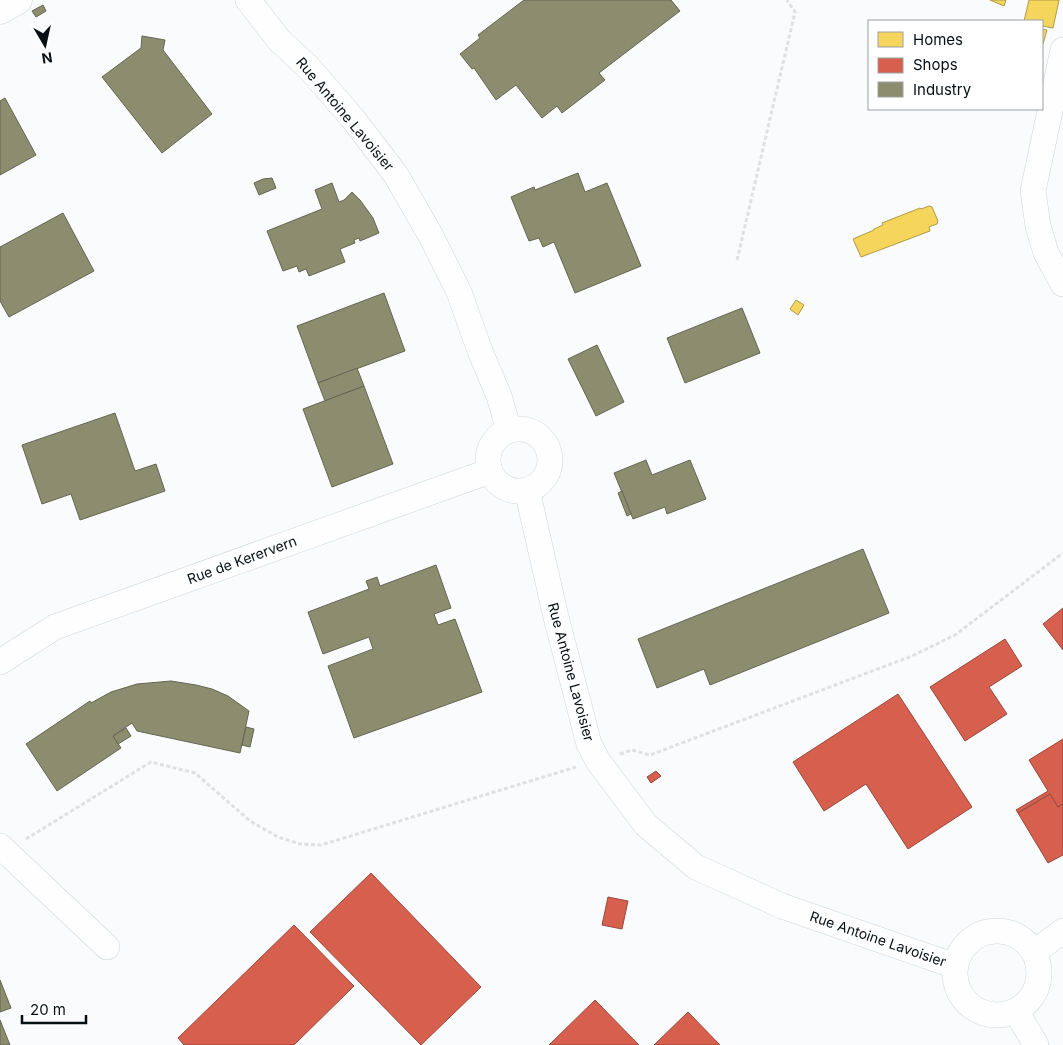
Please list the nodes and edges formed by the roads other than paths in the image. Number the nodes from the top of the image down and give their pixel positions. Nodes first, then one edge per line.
1 (18, 0) edge
2 (248, 0) edge
3 (0, 10) edge
4 (1063, 50) edge
5 (1063, 284) edge
6 (509, 430) junction
7 (490, 472) junction
8 (527, 490) junction
9 (0, 662) edge
10 (3, 849) edge
11 (1063, 931) edge
12 (107, 946) dead end
13 (1034, 952) junction
14 (955, 966) junction
15 (1016, 1011) junction
16 (1036, 1045) edge

1 - 3 street
2 - 6 street, Rue Antoine Lavoisier
4 - 5 street
6 - 7 street
6 - 8 street
7 - 8 street
7 - 9 street, Rue de Kerervern
8 - 14 street, Rue Antoine Lavoisier
10 - 12 street
11 - 13 street
13 - 14 street
13 - 15 street
14 - 15 street
15 - 16 street

